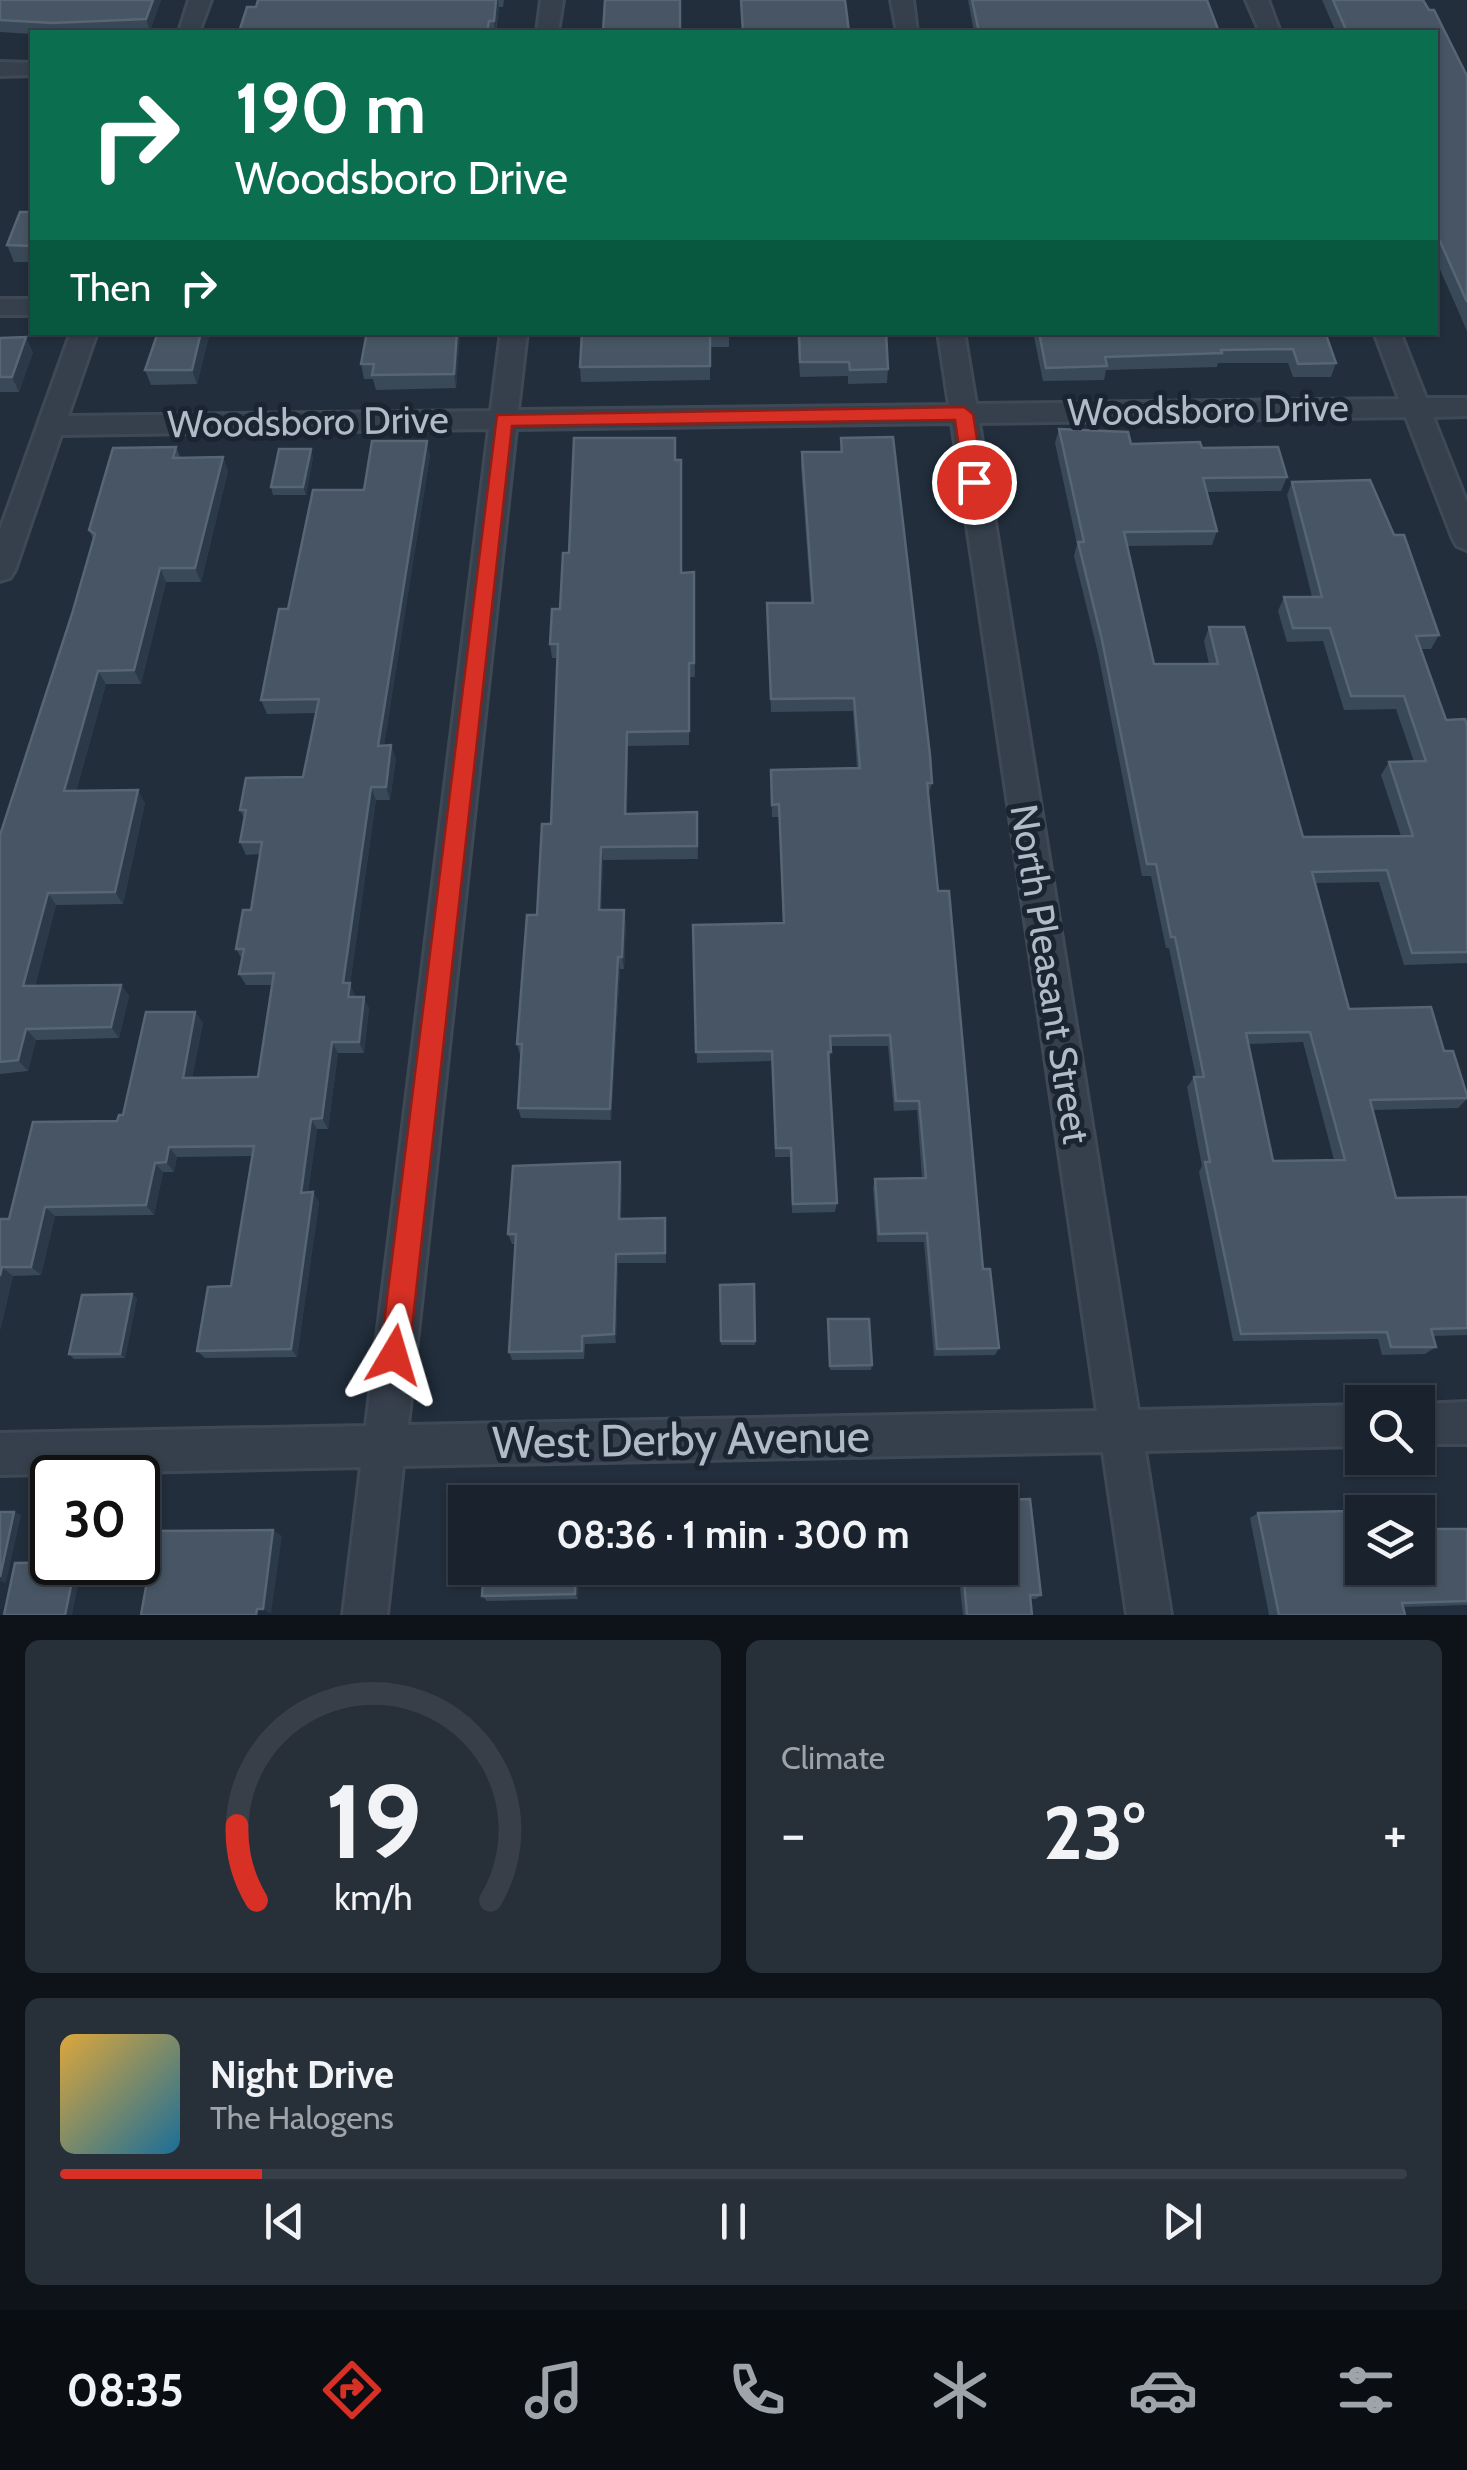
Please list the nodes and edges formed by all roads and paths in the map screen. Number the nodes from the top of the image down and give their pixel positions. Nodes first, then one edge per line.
1 (200, 0) edge
2 (552, 0) edge
3 (902, 0) edge
4 (1258, 0) edge
5 (190, 30) edge
6 (548, 30) edge
7 (907, 30) edge
8 (1269, 30) edge
9 (0, 69) edge
10 (30, 69) edge
11 (30, 307) edge
12 (0, 308) edge
13 (83, 335) edge
14 (514, 335) edge
15 (952, 335) edge
16 (1388, 335) edge
17 (1415, 407) junction
18 (1467, 407) edge
19 (964, 414) junction
20 (504, 420) junction
21 (49, 426) junction
22 (1467, 539) edge
23 (0, 570) edge
24 (1467, 1423) edge
25 (1435, 1424) edge
26 (1345, 1426) edge
27 (1121, 1432) junction
28 (384, 1444) junction
29 (0, 1454) edge
30 (365, 1615) edge
31 (1149, 1615) edge

1 - 5 street
2 - 6 street
3 - 7 street
4 - 8 street
9 - 10 street
11 - 12 street
13 - 21 street
14 - 20 street
15 - 19 street, North Pleasant Street
16 - 17 street
17 - 18 street, Woodsboro Drive
17 - 19 street, Woodsboro Drive
17 - 22 street
19 - 20 street, Woodsboro Drive
19 - 27 street, North Pleasant Street
20 - 21 street, Woodsboro Drive
20 - 28 street
21 - 23 street
24 - 25 street
26 - 27 street, West Derby Avenue
27 - 28 street, West Derby Avenue
27 - 31 street, North Pleasant Street
28 - 29 street, West Derby Avenue
28 - 30 street

